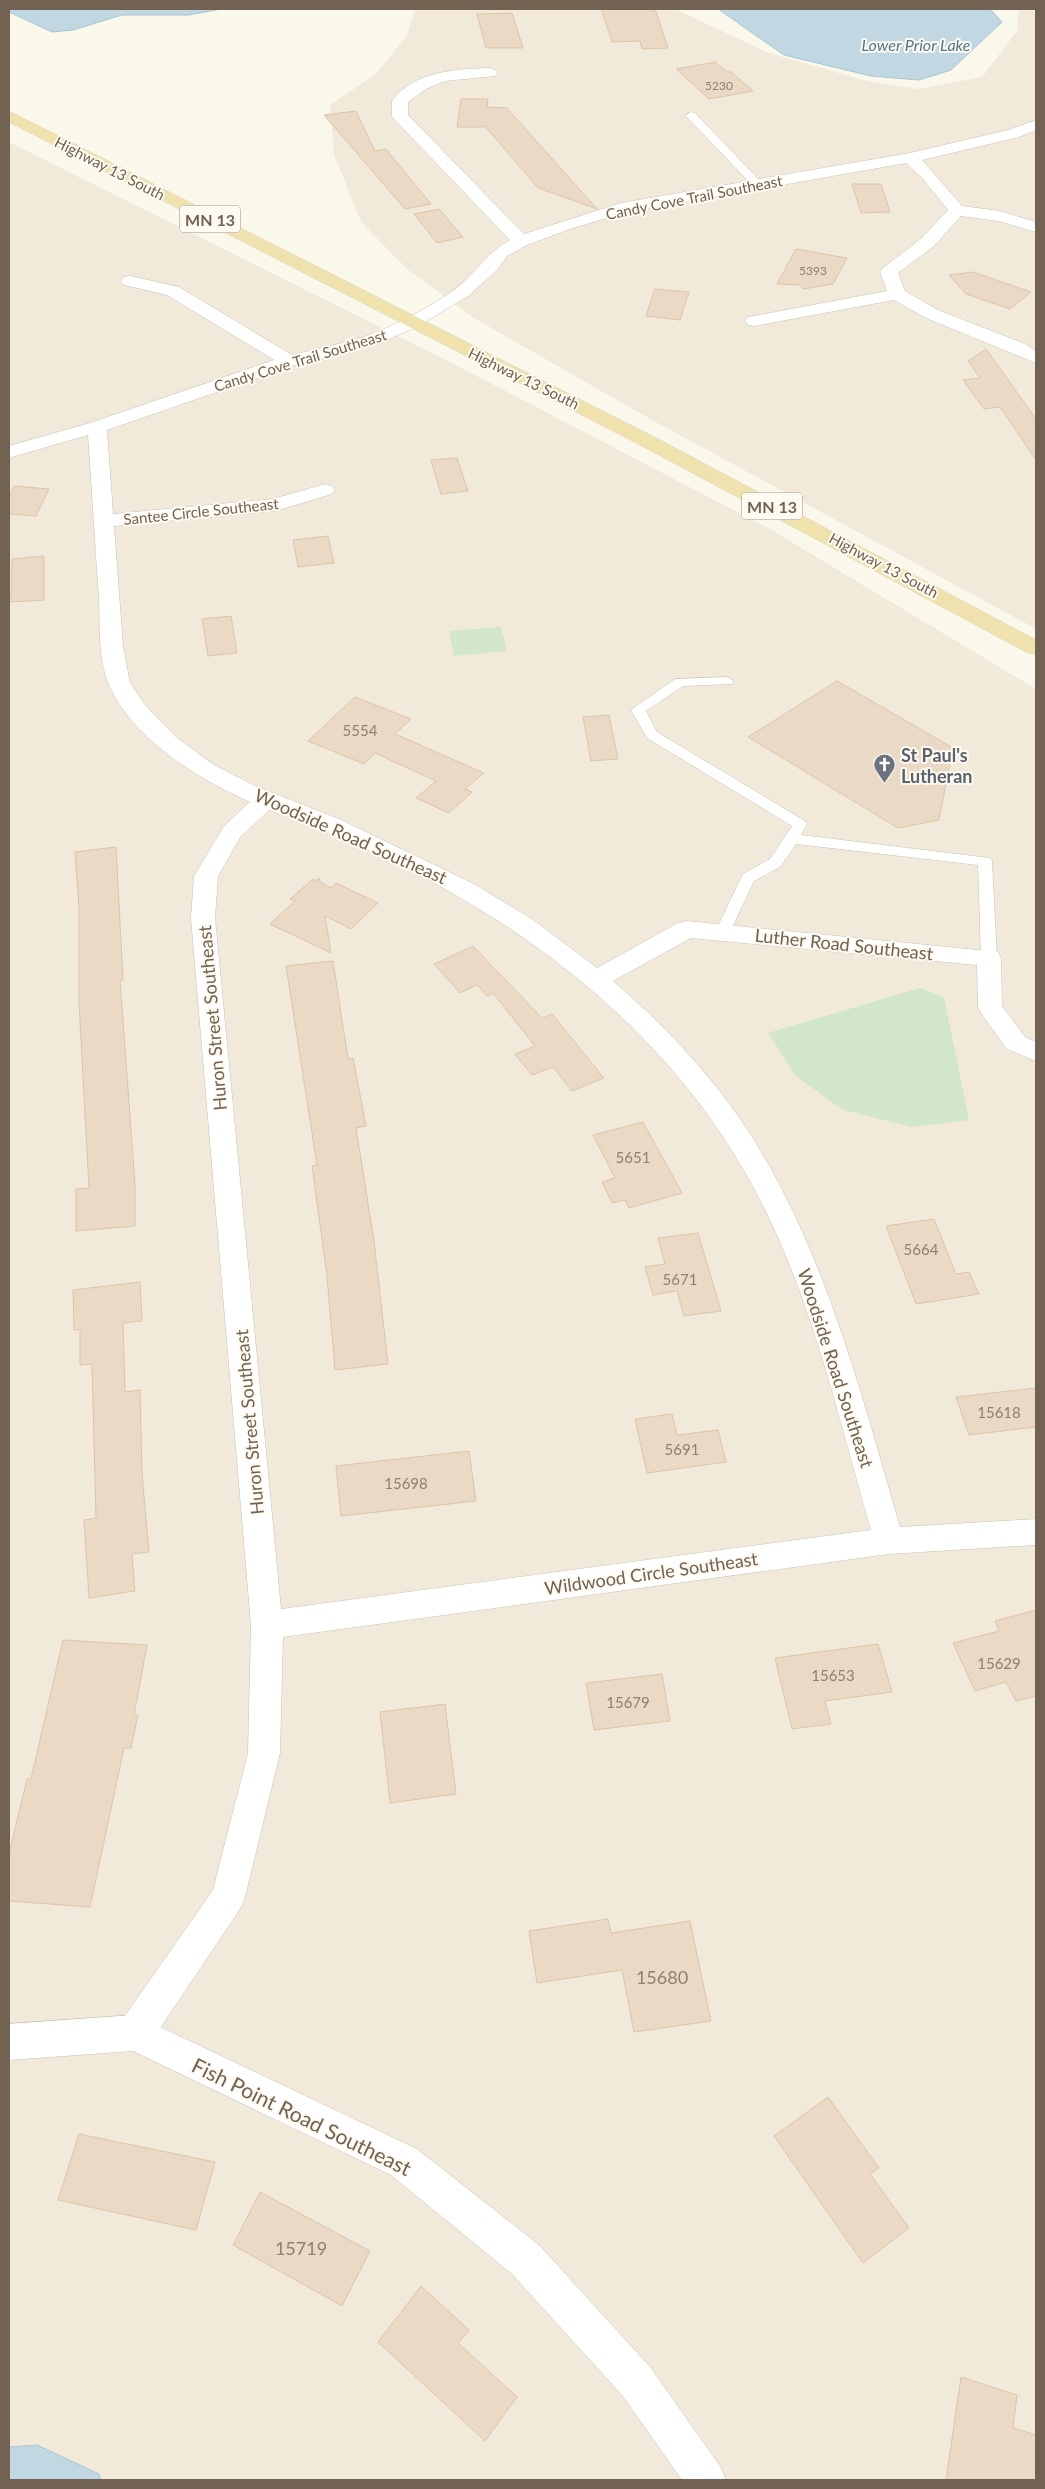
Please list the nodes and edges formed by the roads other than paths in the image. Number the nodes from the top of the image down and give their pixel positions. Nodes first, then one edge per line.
1 (490, 73) dead end
2 (691, 115) dead end
3 (9, 116) edge
4 (1036, 125) edge
5 (910, 158) junction
6 (757, 184) junction
7 (957, 210) junction
8 (1036, 227) edge
9 (521, 241) junction
10 (130, 281) dead end
11 (897, 294) junction
12 (754, 321) dead end
13 (412, 322) junction
14 (1036, 358) edge
15 (288, 361) junction
16 (98, 427) junction
17 (9, 452) edge
18 (325, 490) dead end
19 (104, 521) junction
20 (1036, 648) edge
21 (727, 681) dead end
22 (266, 800) junction
23 (792, 839) junction
24 (723, 932) junction
25 (989, 958) junction
26 (597, 979) junction
27 (1036, 1052) edge
28 (1036, 1532) edge
29 (889, 1541) junction
30 (267, 1625) junction
31 (135, 2033) junction
32 (9, 2042) edge
33 (706, 2480) edge

1 - 9 street
2 - 6 lane
3 - 13 main road, Highway 13 South / MN 13
4 - 5 street, Candy Cove Trail Southeast
5 - 6 street, Candy Cove Trail Southeast
5 - 7 street
6 - 9 street, Candy Cove Trail Southeast
7 - 8 street
7 - 11 street
9 - 13 street, Candy Cove Trail Southeast
10 - 15 street
11 - 12 street
11 - 14 street
13 - 15 street, Candy Cove Trail Southeast
13 - 20 main road, Highway 13 South / MN 13
15 - 16 street, Candy Cove Trail Southeast
16 - 17 street, Candy Cove Trail Southeast
16 - 19 street, Woodside Road Southeast
18 - 19 street, Santee Circle Southeast
19 - 22 street, Woodside Road Southeast
21 - 23 lane
22 - 26 street, Woodside Road Southeast
22 - 30 street, Huron Street Southeast
23 - 24 lane
23 - 25 lane
24 - 25 street, Luther Road Southeast
24 - 26 street, Luther Road Southeast
25 - 27 street
26 - 29 street, Woodside Road Southeast
28 - 29 street, Wildwood Circle Southeast
29 - 30 street, Wildwood Circle Southeast
30 - 31 street, Huron Street Southeast
31 - 32 street, Fish Point Road Southeast
31 - 33 street, Fish Point Road Southeast

